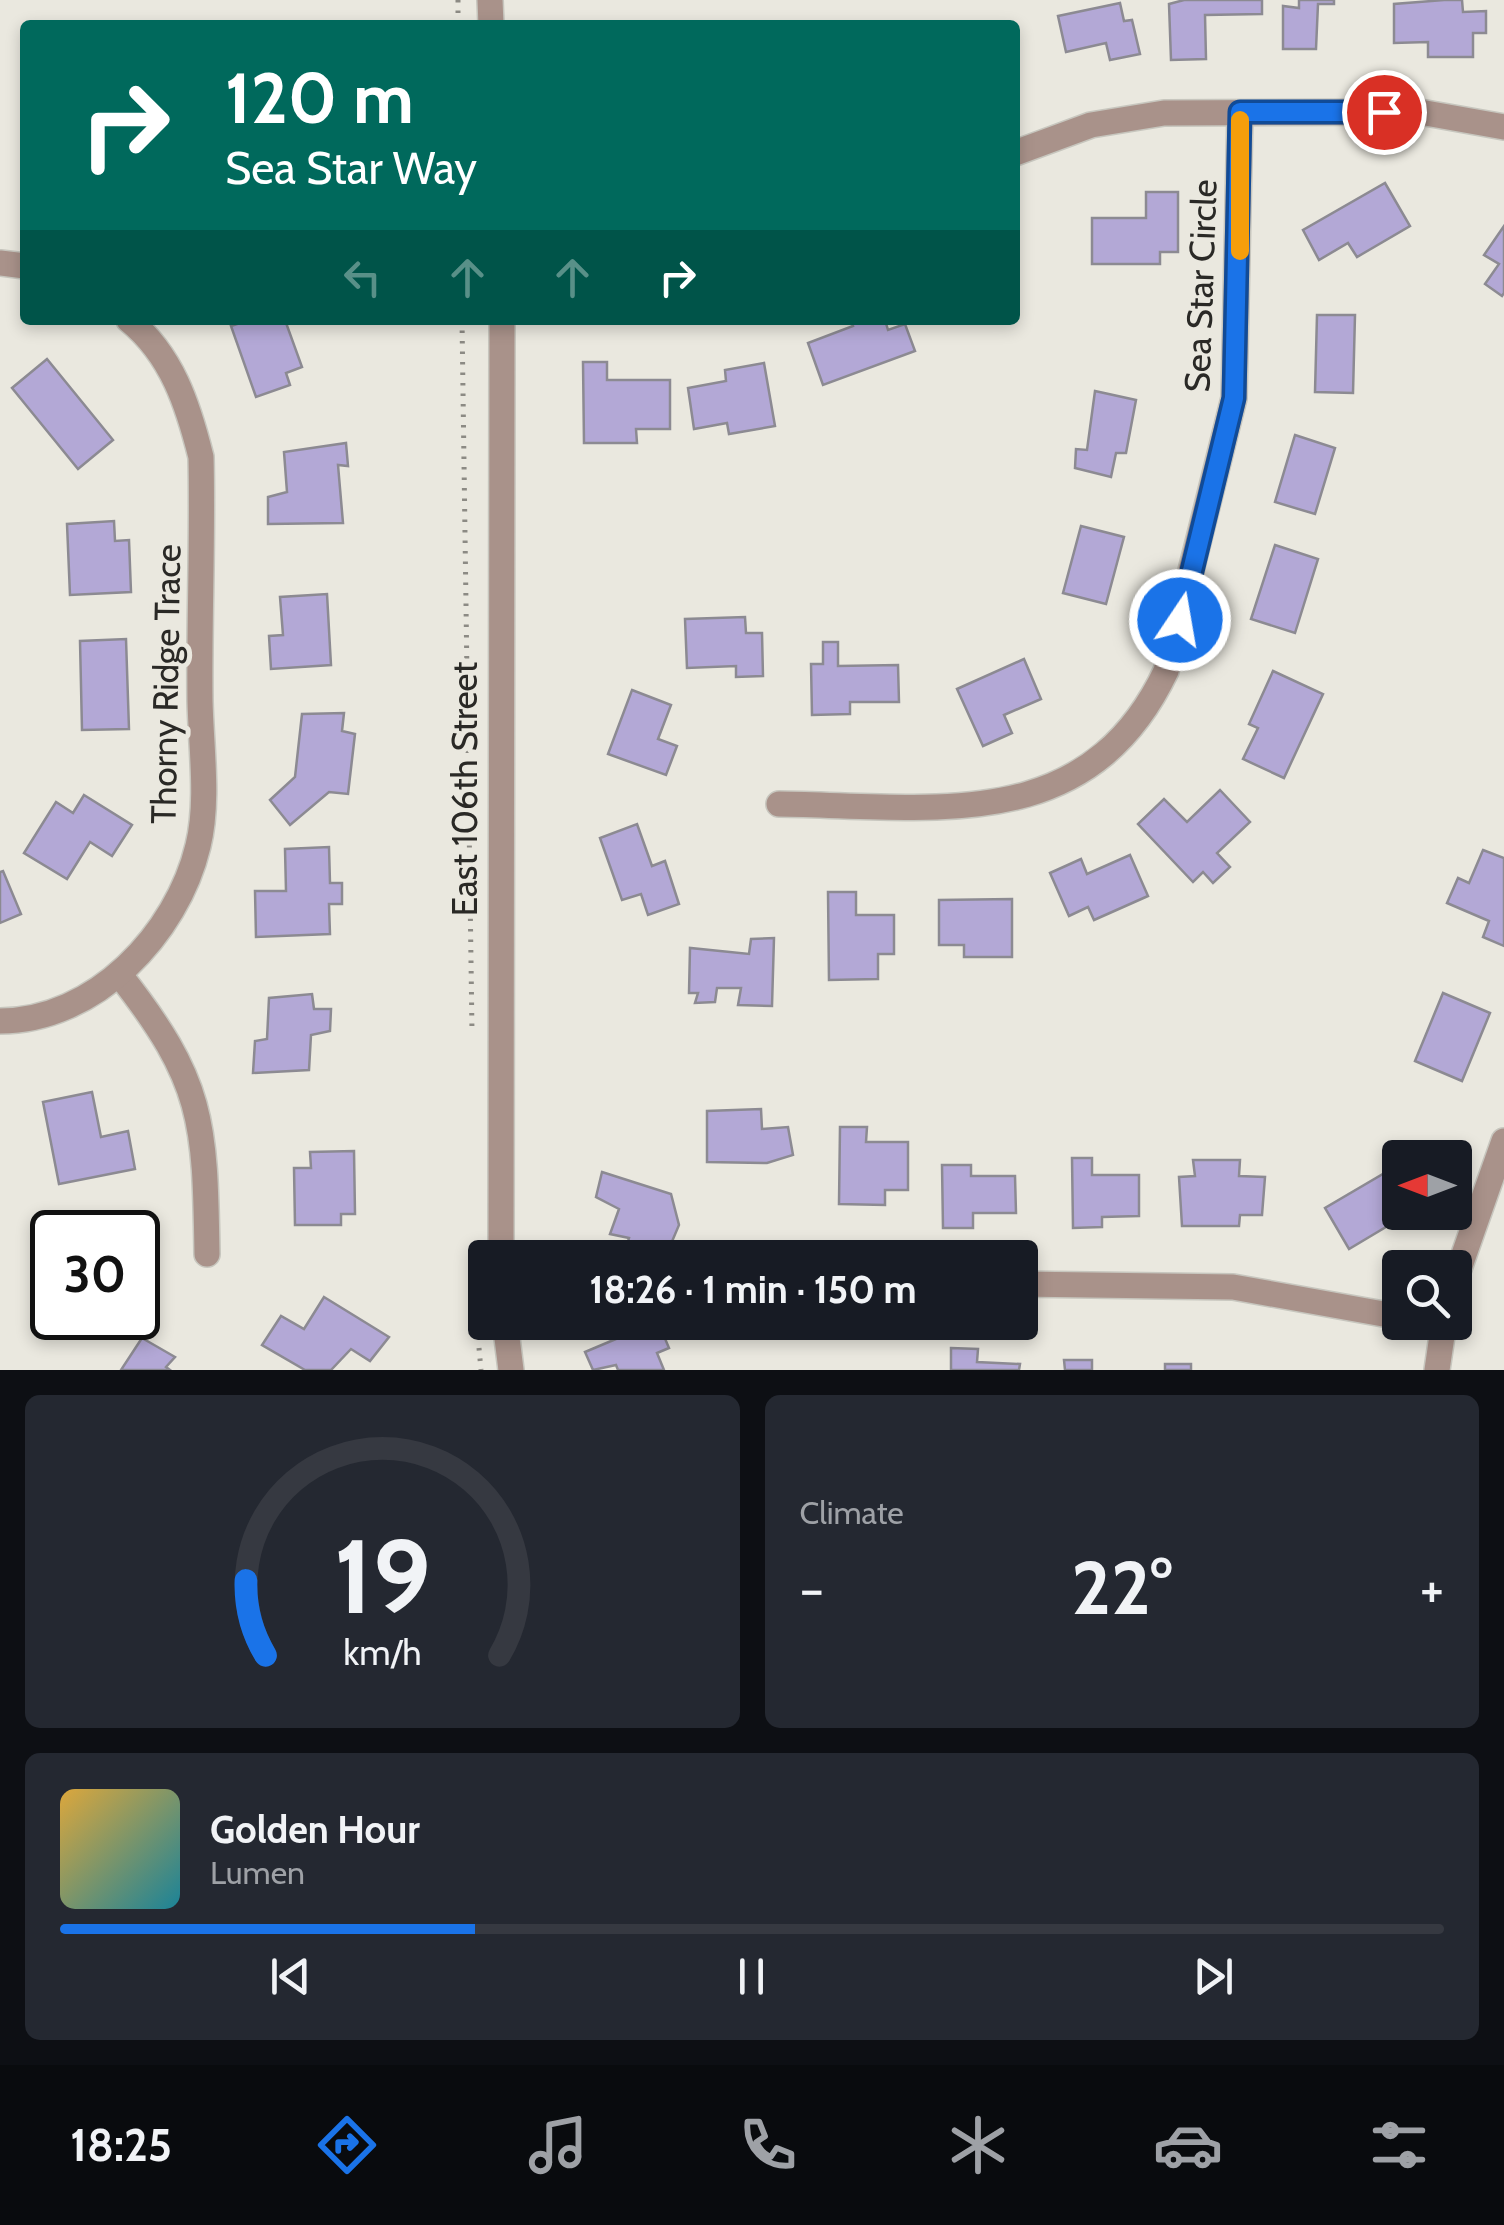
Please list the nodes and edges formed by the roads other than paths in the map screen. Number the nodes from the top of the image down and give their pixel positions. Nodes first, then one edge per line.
1 (1240, 112) junction
2 (1504, 127) edge
3 (1020, 151) edge
4 (134, 325) edge
5 (502, 325) edge
6 (780, 804) dead end
7 (119, 974) junction
8 (0, 1021) edge
9 (1504, 1141) edge
10 (489, 1240) edge
11 (1466, 1250) edge
12 (208, 1254) dead end
13 (1038, 1284) edge
14 (1382, 1314) edge
15 (507, 1340) edge
16 (1437, 1340) edge
17 (511, 1370) edge
18 (1437, 1370) edge

1 - 2 street
1 - 3 street
1 - 6 street, Sea Star Circle
4 - 7 street, Thorny Ridge Trace
5 - 10 street, East 106th Street
7 - 8 street, Thorny Ridge Trace
7 - 12 street
9 - 11 street
13 - 14 street
15 - 17 street
16 - 18 street

